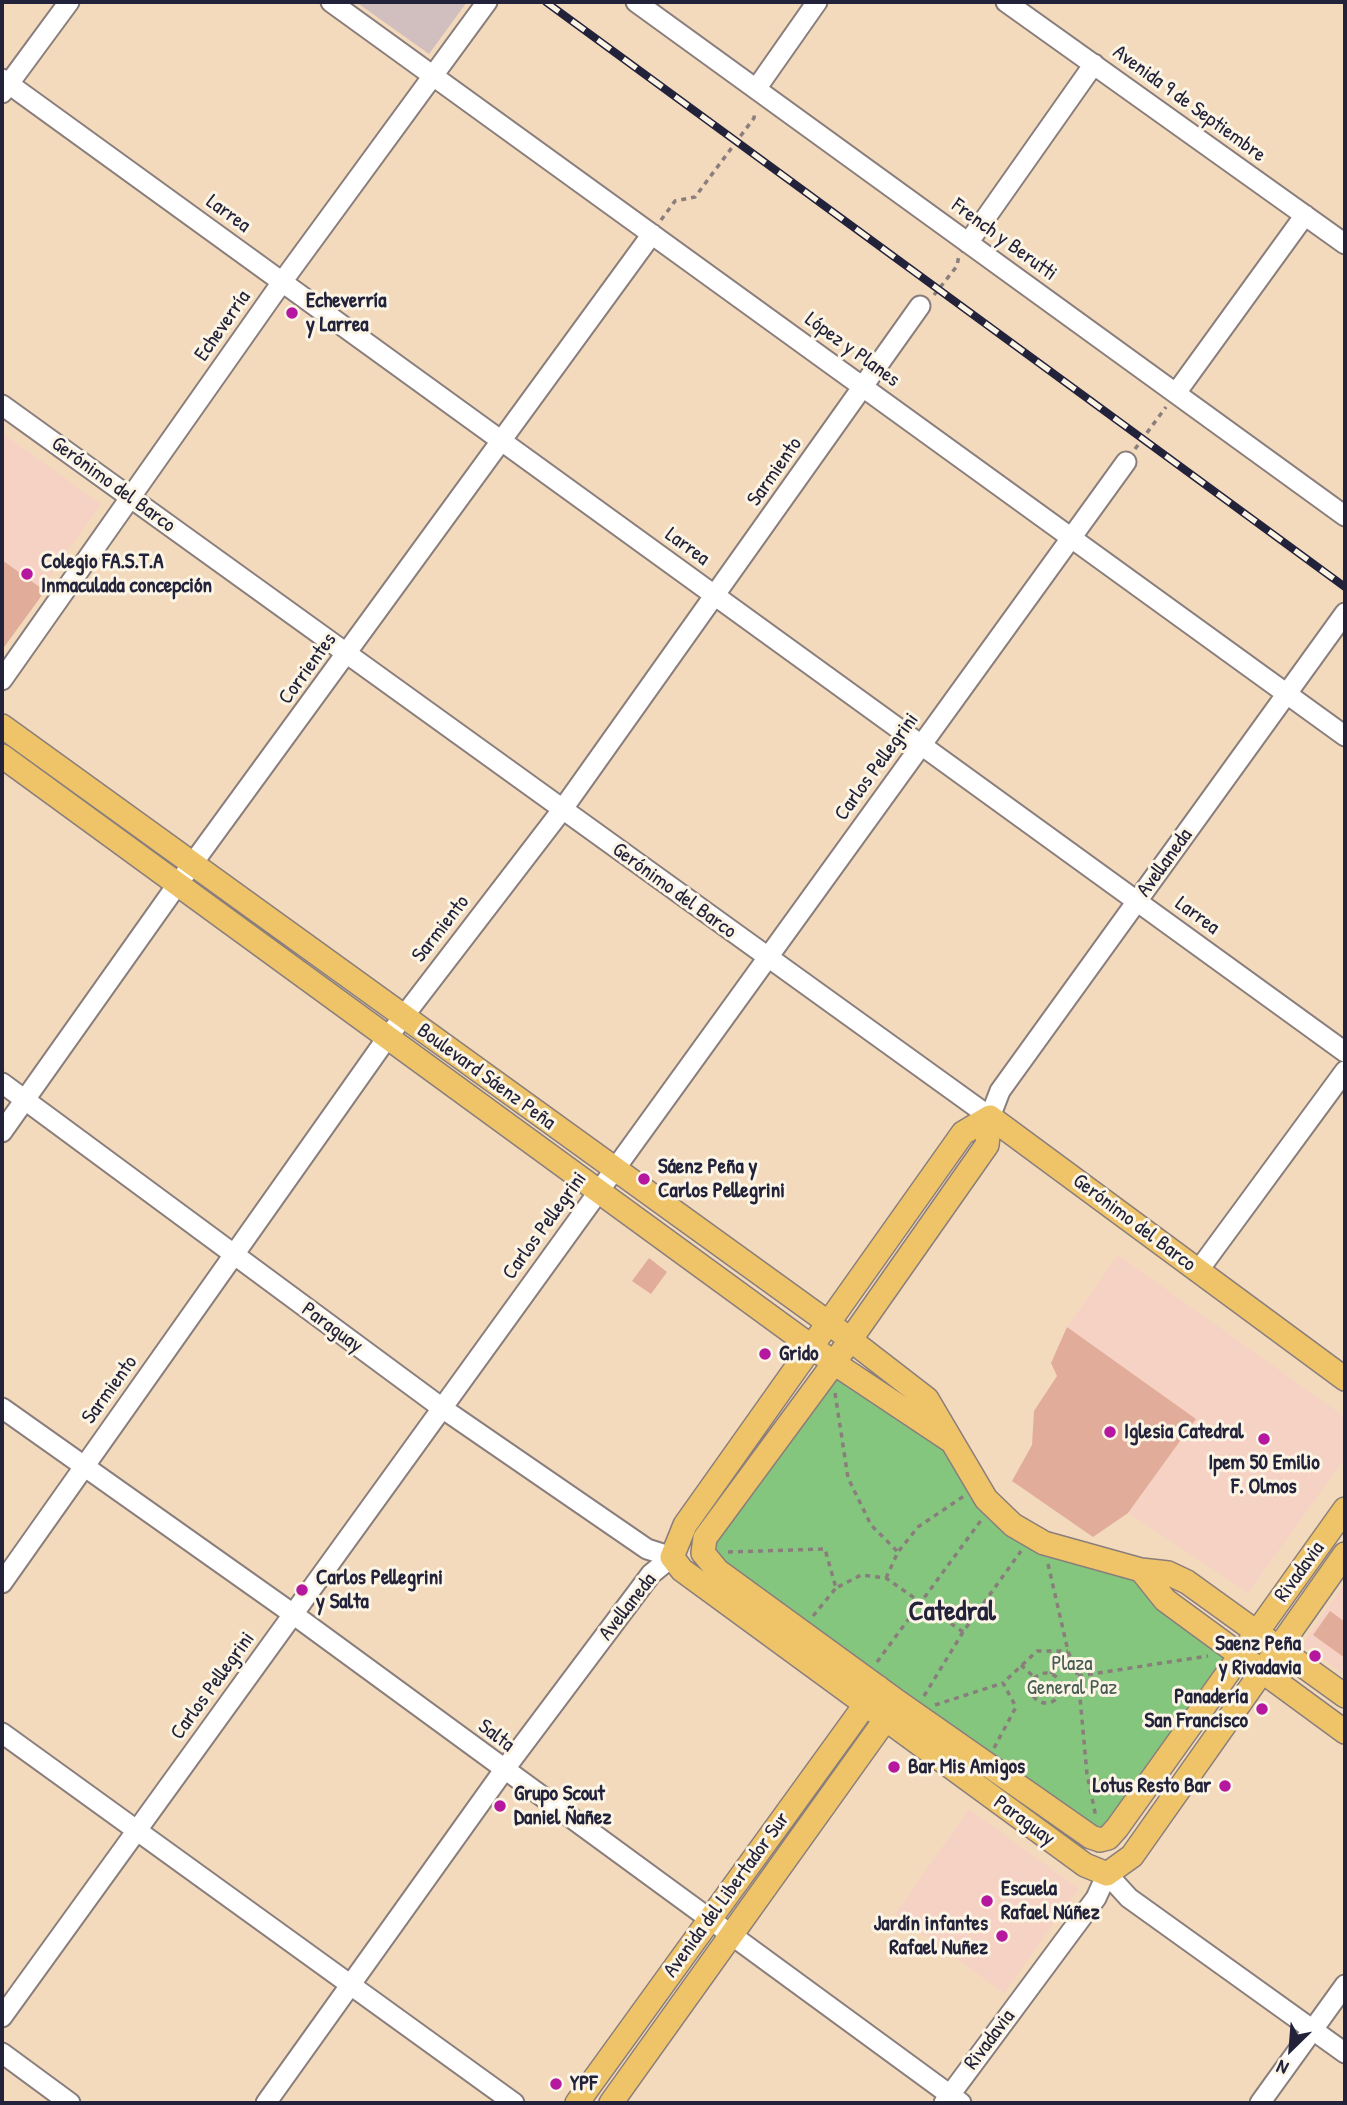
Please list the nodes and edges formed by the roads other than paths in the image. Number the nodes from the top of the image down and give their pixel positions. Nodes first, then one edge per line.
1 (69, 2) edge
2 (331, 2) edge
3 (487, 2) edge
4 (636, 2) edge
5 (817, 2) edge
6 (1006, 2) edge
7 (1094, 64) junction
8 (433, 75) junction
9 (4, 85) edge
10 (758, 90) junction
11 (1305, 215) junction
12 (652, 234) junction
13 (968, 243) junction
14 (1345, 243) edge
15 (282, 282) junction
16 (920, 306) road end
17 (863, 386) junction
18 (1176, 393) junction
19 (2, 405) edge
20 (502, 441) junction
21 (1126, 462) road end
22 (130, 498) junction
23 (1345, 516) edge
24 (1071, 537) junction
25 (715, 596) junction
26 (1345, 613) edge
27 (347, 653) junction
28 (2, 680) edge
29 (1287, 694) junction
30 (2, 726) edge
31 (1345, 736) edge
32 (922, 745) junction
33 (2, 756) edge
34 (562, 810) junction
35 (192, 865) junction
36 (177, 885) junction
37 (1138, 901) junction
38 (767, 958) junction
39 (403, 1017) junction
40 (387, 1038) junction
41 (1345, 1052) edge
42 (1345, 1070) edge
43 (2, 1083) edge
44 (25, 1100) junction
45 (990, 1117) junction
46 (2, 1132) edge
47 (615, 1169) junction
48 (599, 1191) junction
49 (234, 1257) junction
50 (1198, 1271) junction
51 (830, 1324) junction
52 (850, 1340) junction
53 (813, 1346) junction
54 (834, 1363) junction
55 (1345, 1379) edge
56 (2, 1408) edge
57 (442, 1408) junction
58 (953, 1443) junction
59 (83, 1467) junction
60 (1345, 1509) edge
61 (703, 1553) junction
62 (1345, 1554) edge
63 (671, 1557) junction
64 (1140, 1570) junction
65 (2, 1583) edge
66 (293, 1614) junction
67 (1258, 1630) junction
68 (1280, 1647) junction
69 (1241, 1654) junction
70 (1262, 1671) junction
71 (870, 1690) junction
72 (1345, 1696) edge
73 (899, 1712) junction
74 (1345, 1732) edge
75 (2, 1733) edge
76 (504, 1770) junction
77 (137, 1830) junction
78 (1100, 1840) junction
79 (1107, 1874) junction
80 (709, 1920) junction
81 (730, 1935) junction
82 (1345, 1985) edge
83 (349, 1987) junction
84 (2, 2017) edge
85 (1313, 2030) junction
86 (2, 2053) edge
87 (1345, 2053) edge
88 (951, 2101) edge
89 (70, 2103) edge
90 (266, 2103) edge
91 (514, 2103) edge
92 (577, 2103) edge
93 (611, 2103) edge
94 (1260, 2103) edge

1 - 9 street
2 - 8 street, López y Planes
3 - 8 street, Echeverría
4 - 10 street, French y Berutti
5 - 10 street
6 - 7 street, Avenida 9 de Septiembre
7 - 11 street, Avenida 9 de Septiembre
7 - 13 street
8 - 12 street, López y Planes
8 - 15 street, Echeverría
9 - 15 street, Larrea
10 - 13 street, French y Berutti
11 - 14 street, Avenida 9 de Septiembre
11 - 18 street
12 - 17 street, López y Planes
12 - 20 street, Corrientes
13 - 18 street, French y Berutti
15 - 20 street, Larrea
15 - 22 street, Echeverría
16 - 17 street, Sarmiento
17 - 24 street, López y Planes
17 - 25 street, Sarmiento
18 - 23 street, French y Berutti
19 - 22 street, Gerónimo del Barco
20 - 25 street, Larrea
20 - 27 street, Corrientes
21 - 24 street, Carlos Pellegrini
22 - 27 street, Gerónimo del Barco
22 - 28 street, Echeverría
24 - 29 street, López y Planes
24 - 32 street, Carlos Pellegrini
25 - 32 street, Larrea
25 - 34 street, Sarmiento
26 - 29 street, Avellaneda
27 - 34 street, Gerónimo del Barco
27 - 35 street, Corrientes
29 - 31 street, López y Planes
29 - 37 street, Avellaneda
30 - 35 main road, Boulevard Sáenz Peña
32 - 37 street, Larrea
32 - 38 street, Carlos Pellegrini
33 - 36 main road, Boulevard Sáenz Peña
34 - 38 street, Gerónimo del Barco
34 - 39 street, Sarmiento
35 - 36 street, Corrientes
35 - 39 main road, Boulevard Sáenz Peña
36 - 40 main road, Boulevard Sáenz Peña
36 - 44 street, Corrientes
37 - 41 street, Larrea
37 - 45 street, Avellaneda
38 - 45 street, Gerónimo del Barco
38 - 47 street, Carlos Pellegrini
39 - 40 street, Sarmiento
39 - 47 main road, Boulevard Sáenz Peña
40 - 48 main road, Boulevard Sáenz Peña
40 - 49 street, Sarmiento
42 - 50 street
43 - 44 street, Paraguay
44 - 46 street, Corrientes
44 - 49 street, Paraguay
45 - 50 main road, Gerónimo del Barco
45 - 51 main road, Avellaneda
45 - 52 main road, Avellaneda
47 - 48 street, Carlos Pellegrini
47 - 51 main road, Boulevard Sáenz Peña
48 - 53 main road, Boulevard Sáenz Peña
48 - 57 street, Carlos Pellegrini
49 - 57 street, Paraguay
49 - 59 street, Sarmiento
50 - 55 main road, Gerónimo del Barco
51 - 52 main road, Boulevard Sáenz Peña
51 - 53 main road, Avellaneda
52 - 54 main road, Avellaneda
52 - 58 main road, Boulevard Sáenz Peña
53 - 54 main road, Boulevard Sáenz Peña
53 - 63 main road, Avellaneda
54 - 58 main road, Boulevard Sáenz Peña
54 - 61 main road, Avellaneda
56 - 59 street, Salta
57 - 63 street, Paraguay
57 - 66 street, Carlos Pellegrini
58 - 64 main road, Boulevard Sáenz Peña
59 - 65 street, Sarmiento
59 - 66 street, Salta
60 - 67 main road, Rivadavia
61 - 63 main road, Paraguay
61 - 71 main road, Paraguay
62 - 68 main road, Rivadavia
63 - 71 main road, Paraguay
63 - 76 street, Avellaneda
64 - 67 main road, Boulevard Sáenz Peña
64 - 69 main road
66 - 76 street, Salta
66 - 77 street, Carlos Pellegrini
67 - 68 main road, Boulevard Sáenz Peña
67 - 69 main road, Rivadavia
68 - 70 main road, Rivadavia
68 - 72 main road, Boulevard Sáenz Peña
69 - 70 main road
69 - 78 main road, Rivadavia
70 - 74 main road
70 - 79 main road, Rivadavia
71 - 73 main road, Paraguay
71 - 80 main road, Avenida del Libertador Sur
73 - 78 main road, Paraguay
73 - 79 main road, Paraguay
73 - 81 main road, Avenida del Libertador Sur
75 - 77 street
76 - 80 street, Salta
76 - 83 street, Avellaneda
77 - 83 street
77 - 84 street, Carlos Pellegrini
78 - 79 main road
79 - 85 street, Paraguay
79 - 88 street, Rivadavia
80 - 81 street, Salta
80 - 92 main road, Avenida del Libertador Sur
81 - 88 street, Salta
81 - 93 main road, Avenida del Libertador Sur
82 - 85 street
83 - 90 street, Avellaneda
83 - 91 street
85 - 87 street, Paraguay
85 - 94 street
86 - 89 street

